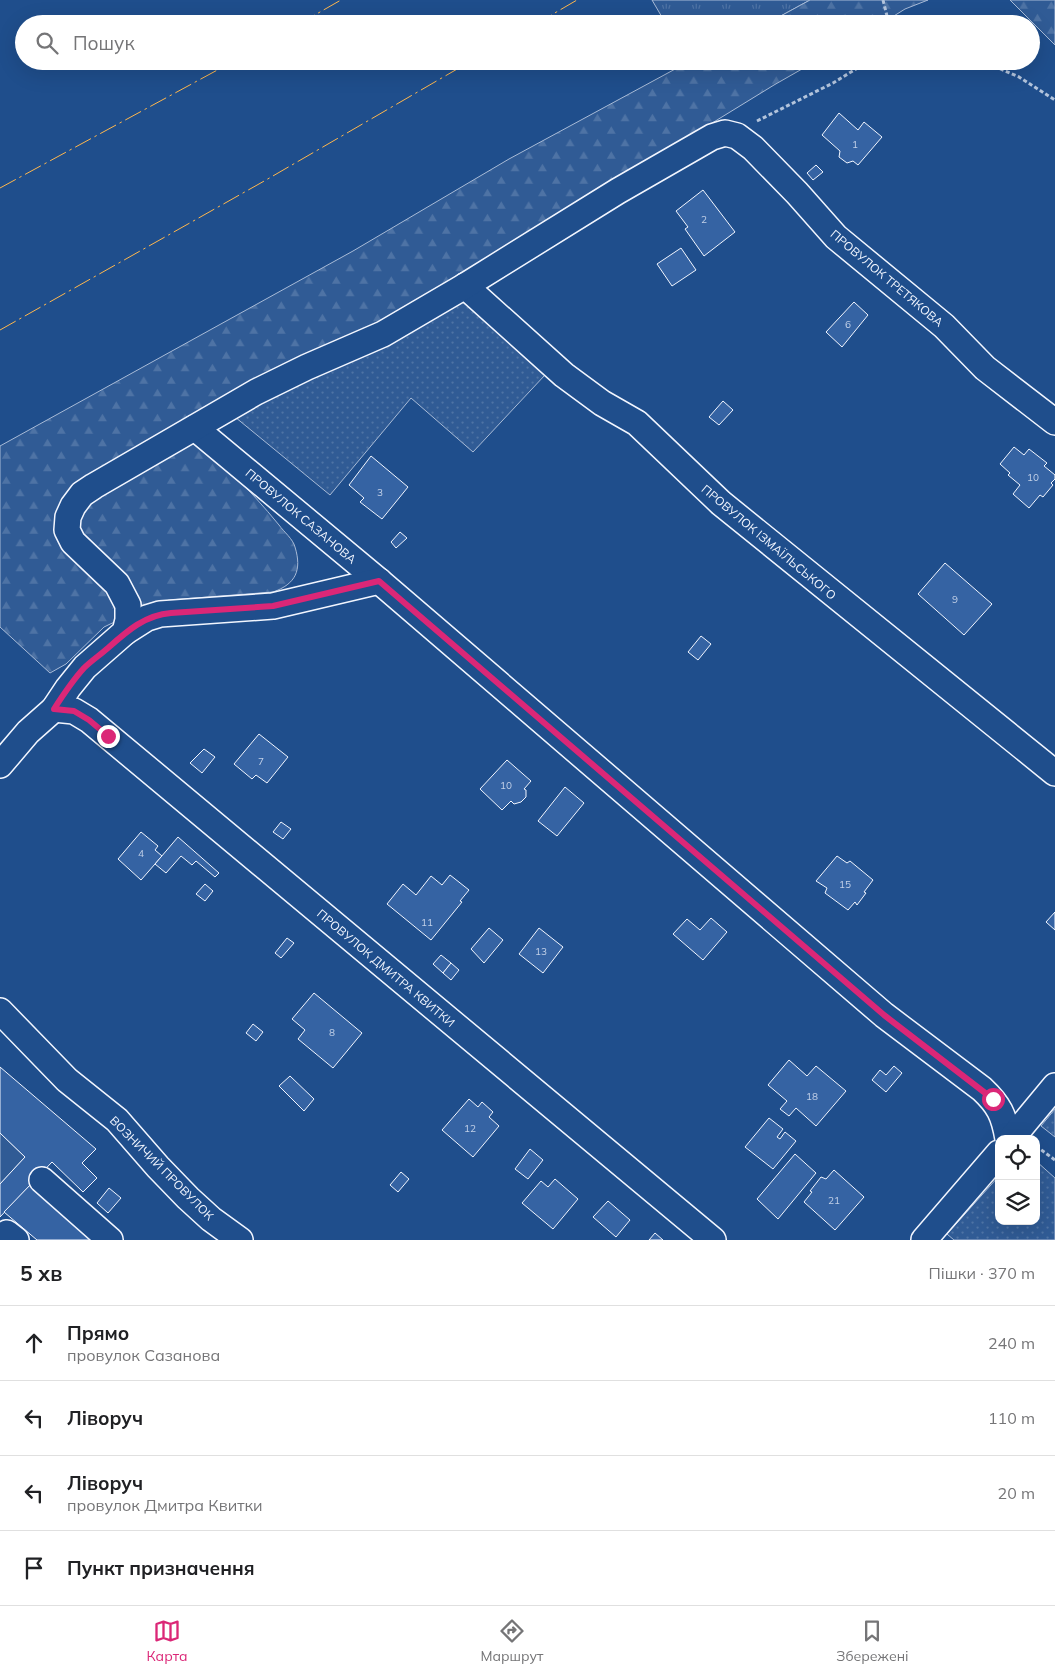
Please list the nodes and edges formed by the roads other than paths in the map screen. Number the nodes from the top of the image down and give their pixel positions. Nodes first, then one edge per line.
1 (465, 286) junction
2 (1055, 422) edge
3 (195, 428) junction
4 (379, 581) junction
5 (125, 632) junction
6 (54, 709) junction
7 (0, 765) edge
8 (1055, 773) edge
9 (0, 1011) edge
10 (1055, 1086) edge
11 (1008, 1135) edge
12 (1012, 1135) edge
13 (995, 1158) edge
14 (42, 1180) dead end
15 (110, 1240) edge
16 (240, 1240) edge
17 (713, 1240) edge
18 (924, 1240) edge

1 - 2 street, ПРОВУЛОК ТРЕТЯКОВА
1 - 3 street
1 - 8 street, ПРОВУЛОК ІЗМАЇЛЬСЬКОГО
3 - 4 street, ПРОВУЛОК САЗАНОВА
3 - 5 street
4 - 5 street
4 - 11 street, ПРОВУЛОК САЗАНОВА
5 - 6 street
6 - 7 street
6 - 17 street, ПРОВУЛОК ДМИТРА КВИТКИ
9 - 16 street, ВОЗНИЧИЙ ПРОВУЛОК
10 - 12 street
13 - 18 street
14 - 15 street

